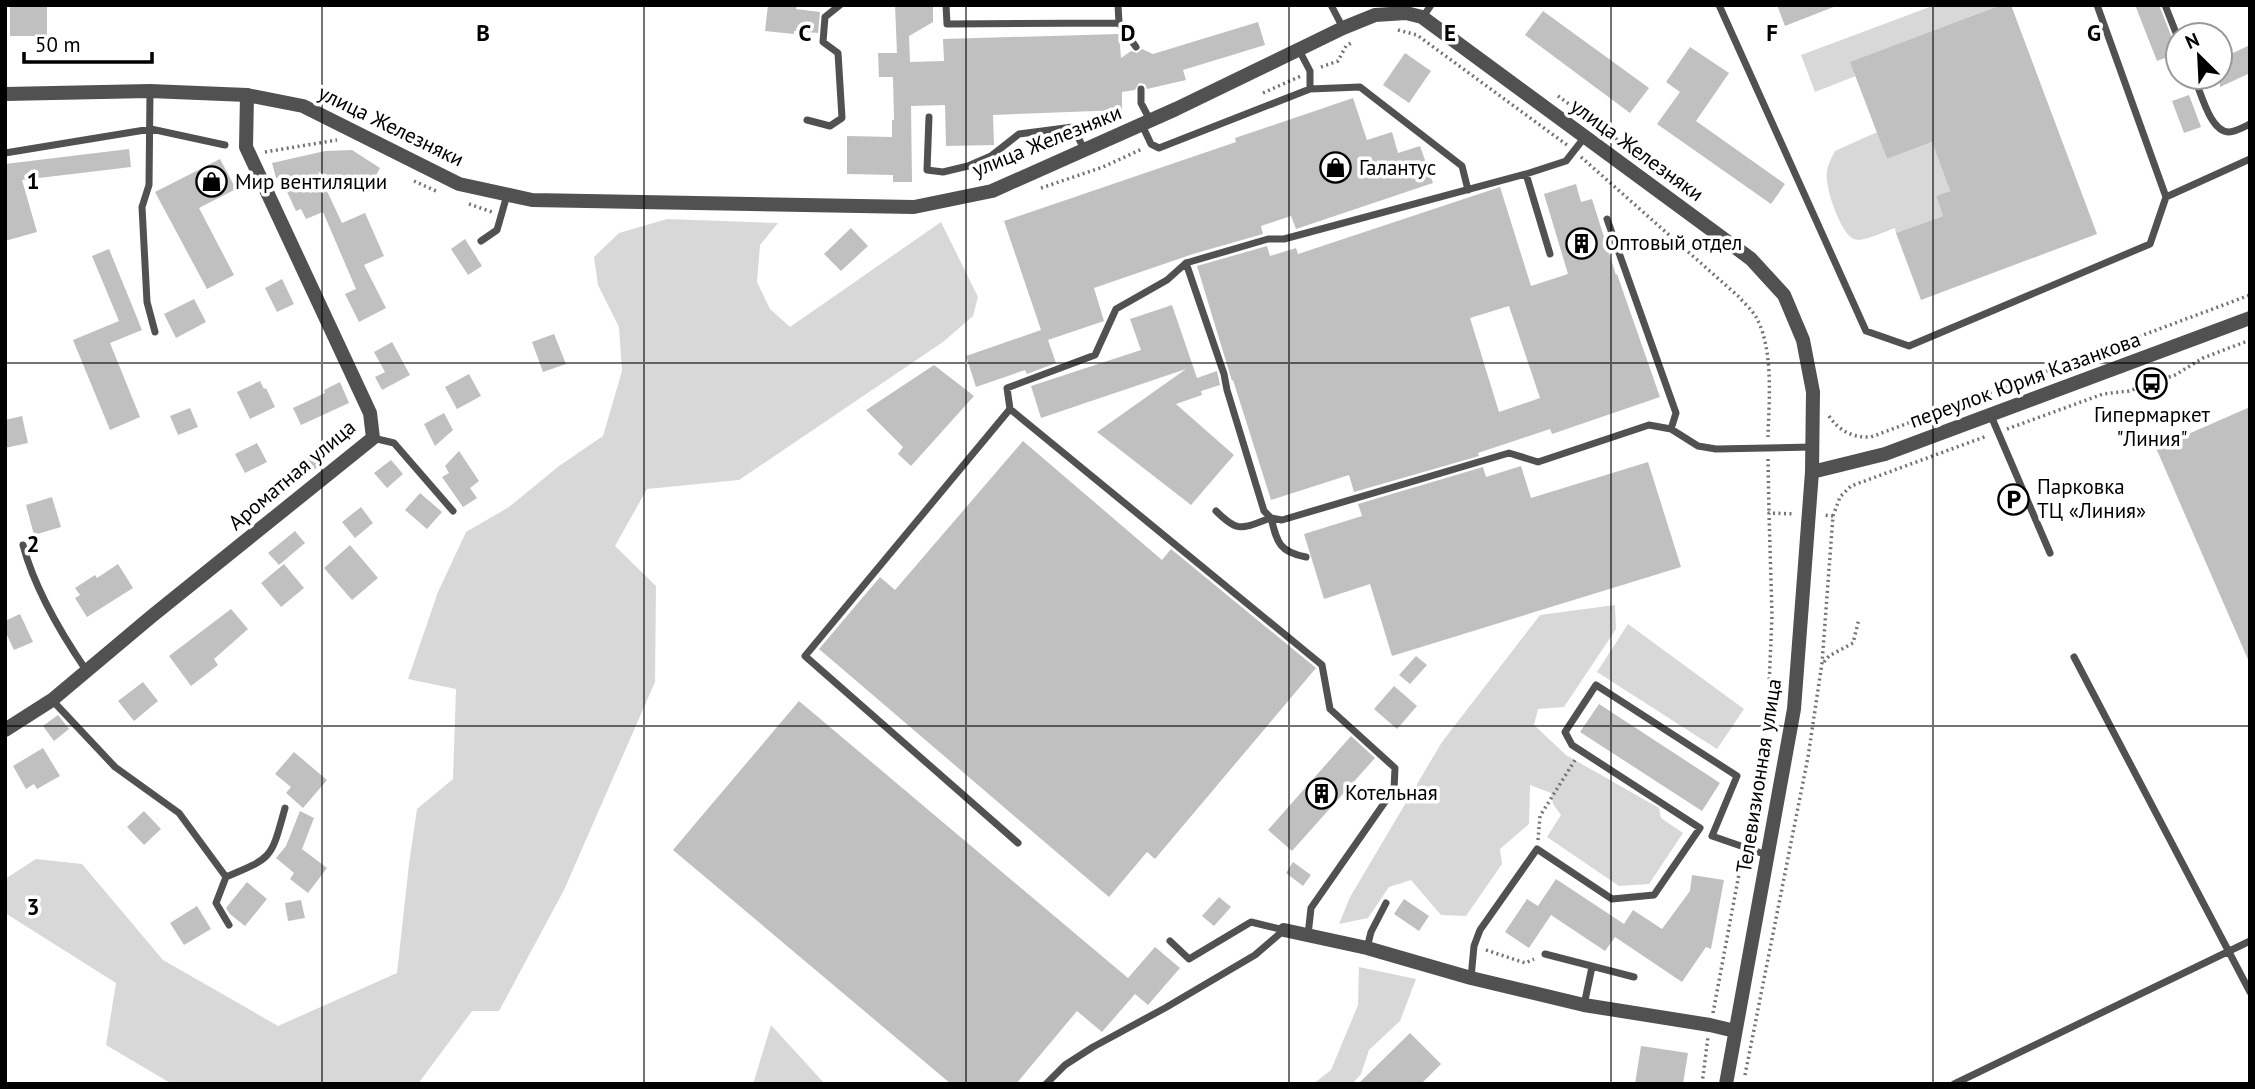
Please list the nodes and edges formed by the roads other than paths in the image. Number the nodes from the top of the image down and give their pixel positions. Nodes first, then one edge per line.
1 (840, 5) edge
2 (946, 5) edge
3 (1118, 5) edge
4 (1331, 5) edge
5 (1719, 5) edge
6 (2097, 5) edge
7 (1374, 10) edge
8 (1427, 11) edge
9 (1119, 23) junction
10 (1343, 28) junction
11 (1136, 47) dead end
12 (1299, 50) junction
13 (1141, 89) dead end
14 (1310, 89) junction
15 (150, 91) junction
16 (2200, 91) edge
17 (5, 94) edge
18 (247, 95) junction
19 (929, 117) dead end
20 (807, 120) dead end
21 (1146, 123) junction
22 (2250, 124) edge
23 (151, 130) junction
24 (1584, 138) junction
25 (225, 145) dead end
26 (1084, 150) junction
27 (5, 153) edge
28 (2250, 159) edge
29 (1526, 174) junction
30 (1468, 190) junction
31 (507, 195) junction
32 (2166, 197) junction
33 (1607, 219) dead end
34 (481, 241) dead end
35 (1550, 254) dead end
36 (1186, 264) junction
37 (2250, 318) edge
38 (155, 332) dead end
39 (1010, 409) junction
40 (1991, 416) junction
41 (1671, 429) junction
42 (373, 438) junction
43 (1812, 447) junction
44 (1812, 472) junction
45 (453, 511) dead end
46 (1216, 511) dead end
47 (1271, 518) junction
48 (23, 545) dead end
49 (2050, 553) dead end
50 (1306, 557) dead end
51 (2074, 657) dead end
52 (87, 671) junction
53 (52, 700) junction
54 (5, 730) edge
55 (285, 808) dead end
56 (1700, 828) junction
57 (1712, 836) junction
58 (1018, 842) dead end
59 (1768, 856) junction
60 (226, 877) junction
61 (1386, 903) dead end
62 (229, 925) dead end
63 (1284, 930) junction
64 (1308, 935) junction
65 (1170, 941) dead end
66 (2250, 941) edge
67 (1367, 948) junction
68 (2227, 951) junction
69 (1545, 954) road end
70 (1592, 967) junction
71 (1634, 977) dead end
72 (1471, 978) junction
73 (2250, 992) edge
74 (1584, 1005) junction
75 (1735, 1031) junction
76 (1046, 1084) edge
77 (1726, 1084) edge
78 (1954, 1084) edge

1 - 20 lane
2 - 9 lane
3 - 9 lane
4 - 10 lane
5 - 32 lane
6 - 32 lane
7 - 8 street, улица Железняки
7 - 10 street, улица Железняки
8 - 24 street, улица Железняки
9 - 11 lane
10 - 12 street, улица Железняки
12 - 14 lane
12 - 21 street, улица Железняки
13 - 21 lane
14 - 21 lane
14 - 30 lane
15 - 17 street, улица Железняки
15 - 18 street, улица Железняки
15 - 23 lane
16 - 22 lane
18 - 31 street, улица Железняки
18 - 42 street, Ароматная улица
19 - 26 lane
21 - 26 street, улица Железняки
23 - 25 lane
23 - 27 lane
23 - 38 lane
24 - 29 lane
24 - 43 street, улица Железняки
26 - 31 street, улица Железняки
28 - 32 lane
29 - 30 lane
29 - 35 lane
30 - 36 lane
31 - 34 lane
33 - 41 lane
36 - 39 lane
36 - 47 lane
37 - 40 street, переулок Юрия Казанкова
39 - 58 lane
39 - 64 lane
40 - 44 street, переулок Юрия Казанкова
40 - 49 lane
41 - 43 lane
41 - 47 lane
42 - 45 lane
42 - 52 street, Ароматная улица
43 - 44 street, улица Железняки
44 - 59 street, Телевизионная улица
46 - 47 lane
47 - 50 lane
48 - 52 lane
51 - 68 lane
52 - 53 street, Ароматная улица
53 - 54 street, Ароматная улица
53 - 60 lane
55 - 60 lane
56 - 57 lane
56 - 57 lane
56 - 72 lane
57 - 59 lane
59 - 75 street, Телевизионная улица
60 - 62 lane
61 - 67 lane
63 - 64 street
63 - 65 lane
63 - 76 lane
64 - 67 street
66 - 68 lane
67 - 72 street
68 - 73 lane
68 - 78 lane
69 - 70 lane
70 - 71 lane
70 - 74 lane
72 - 74 street
74 - 75 street
75 - 77 street, Телевизионная улица

